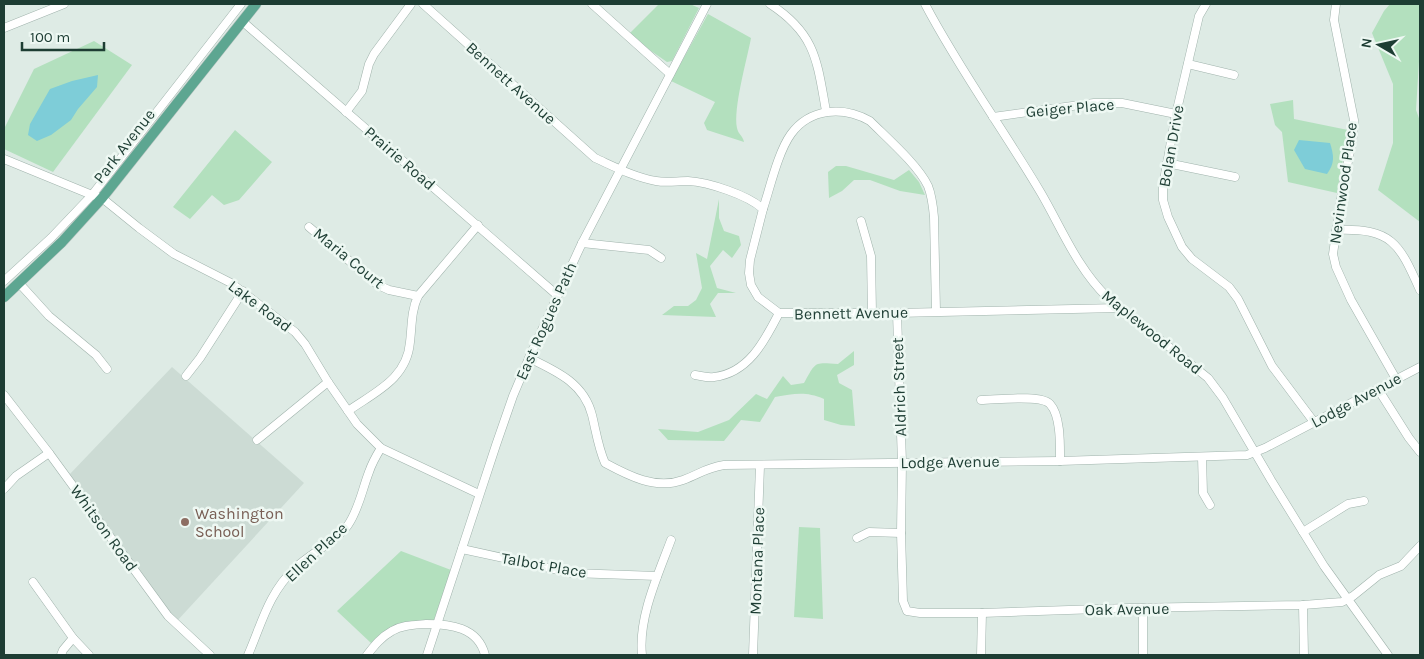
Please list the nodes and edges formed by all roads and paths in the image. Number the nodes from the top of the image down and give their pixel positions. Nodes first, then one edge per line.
1 (64, 4) edge
2 (241, 4) edge
3 (256, 4) edge
4 (410, 4) edge
5 (423, 4) edge
6 (592, 4) edge
7 (707, 4) edge
8 (770, 4) edge
9 (927, 4) edge
10 (1206, 4) edge
11 (1336, 4) edge
12 (242, 21) junction
13 (4, 28) edge
14 (1188, 64) junction
15 (670, 74) junction
16 (1234, 75) dead end
17 (346, 112) junction
18 (826, 112) junction
19 (1176, 114) junction
20 (992, 116) junction
21 (4, 159) edge
22 (1167, 163) junction
23 (620, 170) junction
24 (1235, 177) dead end
25 (92, 195) junction
26 (102, 198) junction
27 (763, 210) junction
28 (861, 221) dead end
29 (478, 225) junction
30 (309, 227) dead end
31 (1336, 230) junction
32 (582, 243) junction
33 (660, 258) dead end
34 (4, 281) edge
35 (19, 283) junction
36 (1420, 290) edge
37 (243, 292) junction
38 (557, 295) junction
39 (418, 296) junction
40 (4, 297) edge
41 (1119, 308) junction
42 (936, 311) junction
43 (780, 313) junction
44 (872, 313) junction
45 (897, 313) junction
46 (529, 358) junction
47 (1420, 366) edge
48 (107, 370) dead end
49 (695, 375) dead end
50 (186, 376) dead end
51 (1396, 379) junction
52 (328, 382) junction
53 (1378, 389) junction
54 (4, 395) edge
55 (981, 400) dead end
56 (348, 411) junction
57 (1314, 422) junction
58 (257, 440) dead end
59 (381, 448) junction
60 (1255, 452) junction
61 (1420, 452) edge
62 (49, 453) junction
63 (1202, 457) junction
64 (1060, 461) junction
65 (902, 463) junction
66 (760, 466) junction
67 (4, 489) edge
68 (480, 494) junction
69 (1364, 501) dead end
70 (1210, 505) dead end
71 (1303, 532) junction
72 (901, 533) junction
73 (857, 538) dead end
74 (670, 540) dead end
75 (1420, 546) edge
76 (462, 549) junction
77 (657, 576) junction
78 (33, 582) dead end
79 (1347, 599) junction
80 (1303, 605) junction
81 (1143, 608) junction
82 (907, 611) joint
83 (982, 613) junction
84 (437, 624) junction
85 (74, 638) junction
86 (61, 655) edge
87 (89, 655) edge
88 (210, 655) edge
89 (248, 655) edge
90 (367, 655) edge
91 (427, 655) edge
92 (485, 655) edge
93 (642, 655) edge
94 (753, 655) edge
95 (981, 655) edge
96 (1143, 655) edge
97 (1304, 655) edge
98 (1388, 655) edge

1 - 13 street
2 - 25 street
3 - 12 main road, Park Avenue
4 - 17 street
5 - 23 street, Bennett Avenue
6 - 15 street
7 - 15 street, East Rogues Path
8 - 18 street
9 - 20 street, Maplewood Road
10 - 14 street, Bolan Drive
11 - 31 street, Nevinwood Place
12 - 17 street, Prairie Road
12 - 26 main road, Park Avenue
14 - 16 street
14 - 19 street, Bolan Drive
15 - 23 street, East Rogues Path
17 - 29 street, Prairie Road
18 - 27 street
18 - 42 street
19 - 20 street, Geiger Place
19 - 22 street, Bolan Drive
20 - 41 street, Maplewood Road
21 - 25 street, Lake Road
22 - 24 street
22 - 57 street, Bolan Drive
23 - 27 street, Bennett Avenue
23 - 32 street, East Rogues Path
25 - 26 street, Lake Road
25 - 34 street
26 - 35 main road, Park Avenue
26 - 37 street, Lake Road
27 - 43 street, Bennett Avenue
28 - 44 street
29 - 38 street, Prairie Road
29 - 39 street
30 - 39 street, Maria Court
31 - 36 street
31 - 51 street, Nevinwood Place
32 - 33 street
32 - 38 street, East Rogues Path
35 - 40 main road, Park Avenue
35 - 48 street
37 - 50 street
37 - 52 street, Lake Road
38 - 46 street, East Rogues Path
39 - 56 street
41 - 42 street, Bennett Avenue
41 - 60 street, Maplewood Road
42 - 45 street, Bennett Avenue
43 - 44 street, Bennett Avenue
43 - 49 street
44 - 45 street, Bennett Avenue
45 - 65 street, Aldrich Street
46 - 66 street, Lodge Avenue
46 - 68 street, East Rogues Path
47 - 51 street, Lodge Avenue
51 - 53 street, Lodge Avenue
52 - 56 street, Lake Road
52 - 58 street
53 - 57 street, Lodge Avenue
53 - 61 street
54 - 62 street, Whitson Road
55 - 64 street
56 - 59 street, Lake Road
57 - 60 street, Lodge Avenue
59 - 68 street, Lake Road
59 - 89 street, Ellen Place
60 - 63 street, Lodge Avenue
60 - 71 street, Maplewood Road
62 - 67 street
62 - 88 street, Whitson Road
63 - 64 street, Lodge Avenue
63 - 70 street
64 - 65 street, Lodge Avenue
65 - 66 street, Lodge Avenue
65 - 72 street, Aldrich Street
66 - 94 street, Montana Place
68 - 76 street, East Rogues Path
69 - 71 street
71 - 79 street, Maplewood Road
72 - 73 street
72 - 82 street, Aldrich Street
74 - 77 street
75 - 79 street
76 - 77 street, Talbot Place
76 - 84 street, East Rogues Path
77 - 93 street
78 - 85 street
79 - 80 street, Oak Avenue
79 - 98 street, Maplewood Road
80 - 81 street, Oak Avenue
80 - 97 street
81 - 83 street, Oak Avenue
81 - 96 street
82 - 83 street, Oak Avenue
83 - 95 street
84 - 90 street
84 - 91 street, East Rogues Path
84 - 92 street
85 - 86 street
85 - 87 street

